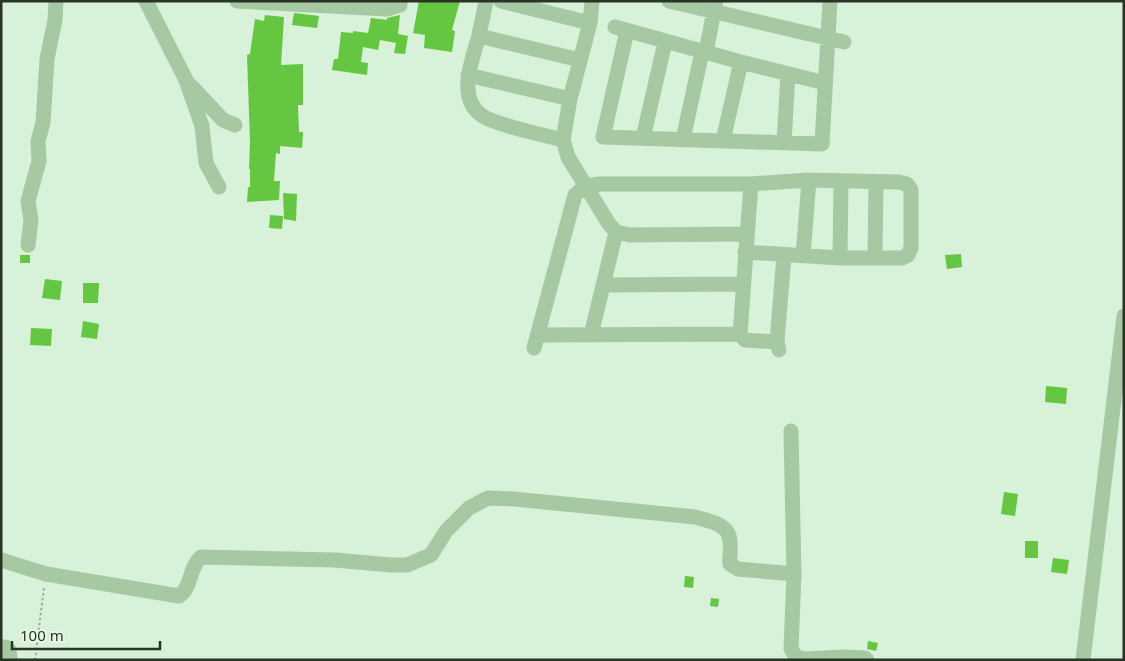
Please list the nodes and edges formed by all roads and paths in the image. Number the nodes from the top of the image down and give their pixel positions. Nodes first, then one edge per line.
1 (56, 1) edge
2 (146, 1) edge
3 (237, 1) edge
4 (400, 1) edge
5 (486, 1) edge
6 (500, 1) edge
7 (592, 1) edge
8 (671, 1) edge
9 (830, 1) edge
10 (715, 7) edge
11 (590, 23) junction
12 (479, 36) junction
13 (829, 38) junction
14 (665, 42) junction
15 (844, 42) dead end
16 (704, 52) junction
17 (580, 60) junction
18 (740, 62) junction
19 (788, 74) junction
20 (468, 75) junction
21 (186, 80) junction
22 (825, 82) junction
23 (570, 99) junction
24 (234, 125) dead end
25 (643, 138) junction
26 (683, 139) junction
27 (562, 140) junction
28 (723, 140) junction
29 (784, 144) junction
30 (809, 180) junction
31 (840, 180) junction
32 (876, 182) junction
33 (751, 184) junction
34 (585, 186) junction
35 (218, 187) dead end
36 (616, 232) junction
37 (747, 234) junction
38 (28, 245) dead end
39 (745, 252) junction
40 (784, 255) junction
41 (802, 256) junction
42 (840, 258) junction
43 (875, 258) junction
44 (743, 284) junction
45 (603, 285) junction
46 (1124, 316) edge
47 (591, 334) junction
48 (740, 334) junction
49 (791, 431) dead end
50 (1, 560) edge
51 (46, 574) junction
52 (794, 574) junction
53 (1, 647) edge
54 (10, 660) edge
55 (35, 660) edge
56 (867, 660) edge
57 (1083, 660) edge

1 - 38 street
2 - 21 street
3 - 4 street
5 - 12 street
6 - 11 street
7 - 11 street
8 - 10 street
9 - 13 street
10 - 13 street
10 - 16 street
11 - 17 street
12 - 17 street
12 - 20 street
13 - 15 street
13 - 22 street
14 - 16 street
14 - 25 street
14 - 25 street
16 - 18 street
16 - 26 street
17 - 23 street
18 - 19 street
18 - 28 street
19 - 22 street
19 - 29 street
20 - 23 street
20 - 27 street
21 - 24 street
21 - 35 street
22 - 29 street
23 - 27 street
25 - 26 street
26 - 28 street
27 - 34 street
28 - 29 street
30 - 31 street
30 - 33 street
30 - 41 street
31 - 32 street
31 - 42 street
32 - 43 street
32 - 43 street
33 - 34 street
33 - 37 street
34 - 36 street
34 - 47 street
36 - 37 street
36 - 45 street
37 - 39 street
39 - 40 street
39 - 44 street
40 - 41 street
40 - 48 street
41 - 42 street
42 - 43 street
44 - 45 street
44 - 48 street
45 - 47 street
46 - 57 street
47 - 48 street
49 - 52 street
50 - 51 street
51 - 52 street
51 - 55 path
52 - 56 street
53 - 54 street

